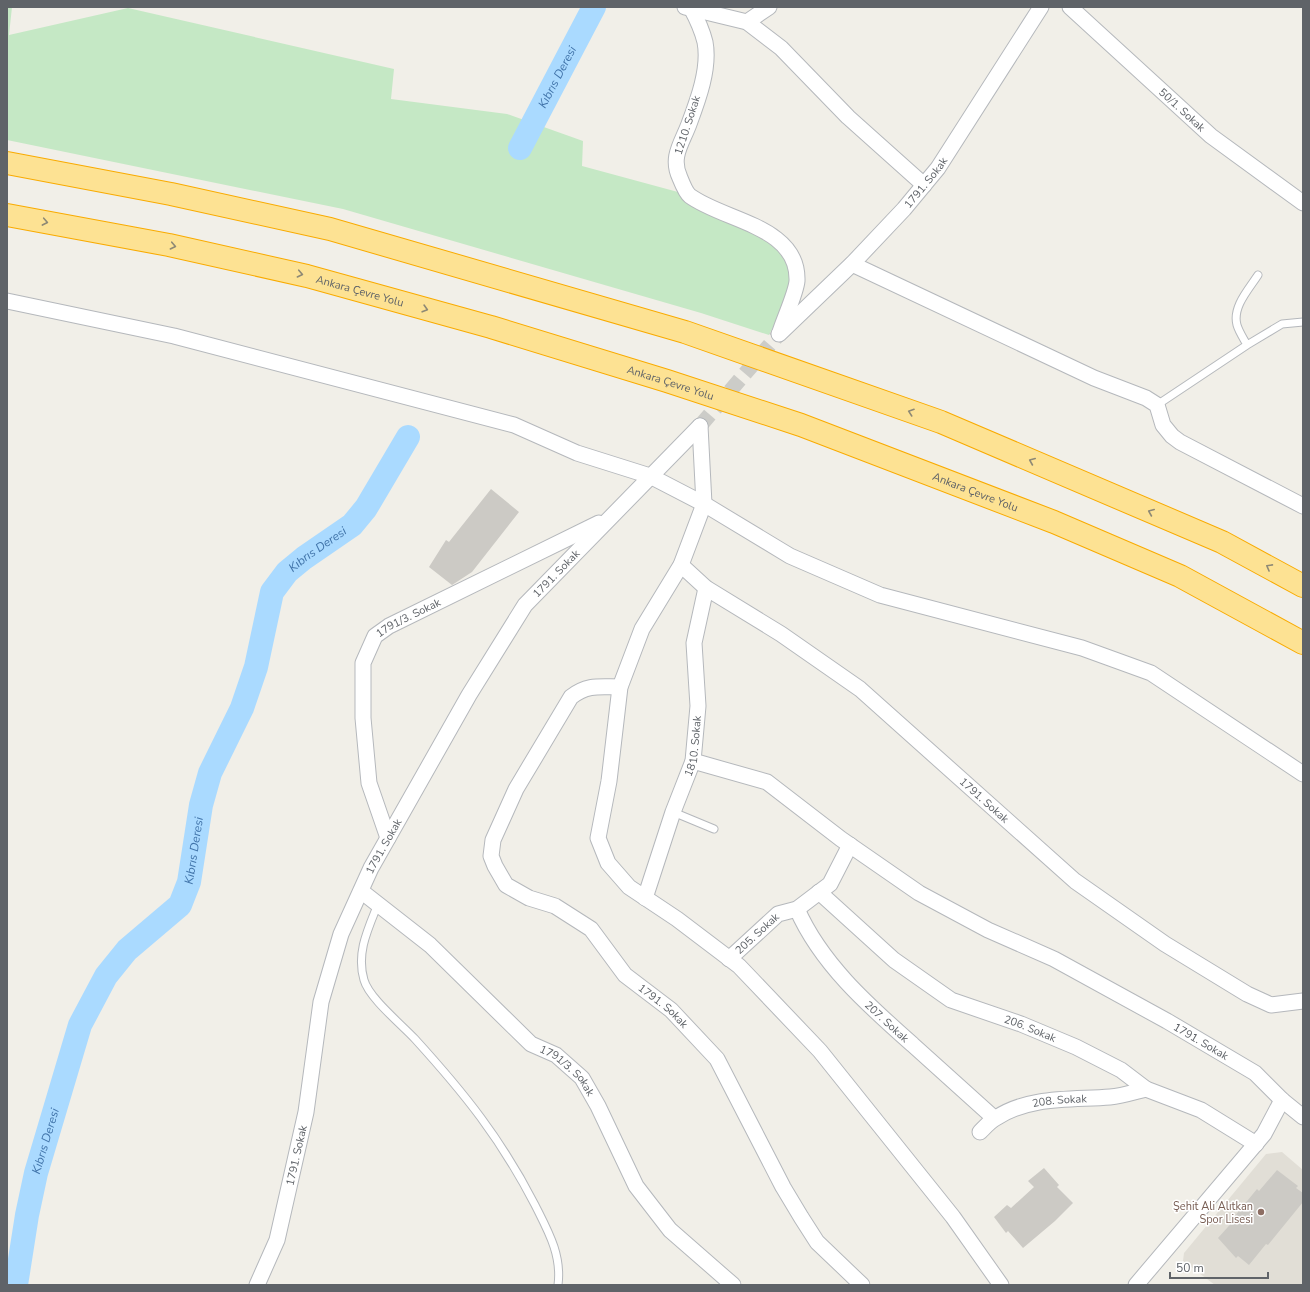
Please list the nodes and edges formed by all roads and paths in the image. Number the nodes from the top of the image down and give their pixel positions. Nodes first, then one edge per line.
1 (769, 7) edge
2 (1041, 7) edge
3 (1070, 7) edge
4 (687, 8) edge
5 (747, 22) junction
6 (7, 163) edge
7 (924, 185) junction
8 (1303, 203) edge
9 (7, 216) edge
10 (852, 264) junction
11 (1258, 275) dead end
12 (7, 301) edge
13 (1303, 322) edge
14 (779, 334) joint
15 (1247, 345) junction
16 (1157, 405) junction
17 (650, 476) junction
18 (704, 504) junction
19 (1303, 506) edge
20 (607, 520) junction
21 (681, 565) junction
22 (1303, 586) edge
23 (706, 588) junction
24 (1303, 643) edge
25 (620, 687) junction
26 (693, 761) junction
27 (1303, 774) edge
28 (673, 812) junction
29 (714, 829) dead end
30 (388, 838) junction
31 (850, 845) junction
32 (361, 891) junction
33 (819, 892) junction
34 (645, 898) junction
35 (378, 904) junction
36 (797, 909) junction
37 (729, 959) junction
38 (1303, 1002) edge
39 (1146, 1089) junction
40 (1282, 1100) junction
41 (1303, 1117) edge
42 (994, 1118) junction
43 (980, 1132) dead end
44 (1256, 1144) junction
45 (257, 1285) edge
46 (558, 1285) edge
47 (733, 1285) edge
48 (862, 1285) edge
49 (1000, 1285) edge
50 (1136, 1285) edge

1 - 5 street
2 - 7 street, 1791. Sokak
3 - 8 street, 50/1. Sokak
4 - 5 street, 1210. Sokak
4 - 14 street, 1210. Sokak
5 - 7 street
22 -> 6 highway
7 - 10 street, 1791. Sokak
9 -> 24 highway, Ankara Çevre Yolu
10 - 14 street, 1791. Sokak
10 - 16 street
11 - 15 lane
12 - 17 street
13 - 15 lane
15 - 16 lane
16 - 19 street
17 - 18 street
17 - 18 street, 1791. Sokak
17 - 20 street, 1791. Sokak
18 - 21 street
18 - 27 street
20 - 30 street, 1791. Sokak
20 - 30 street, 1791/3. Sokak
21 - 23 street, 1791. Sokak
21 - 25 street
23 - 26 street, 1810. Sokak
23 - 38 street, 1791. Sokak
25 - 34 street
25 - 48 street, 1791. Sokak
26 - 28 street, 1810. Sokak
26 - 31 street, 1791. Sokak
28 - 29 lane
28 - 34 street, 1810. Sokak
30 - 32 street, 1791. Sokak
31 - 33 street, 205. Sokak
31 - 40 street, 1791. Sokak
32 - 35 street, 1791/3. Sokak
32 - 45 street, 1791. Sokak
33 - 36 street, 205. Sokak
33 - 39 street, 206. Sokak
34 - 37 street
35 - 46 lane
35 - 47 street, 1791/3. Sokak
36 - 37 street, 205. Sokak
36 - 42 street, 207. Sokak
37 - 49 street
39 - 42 street, 208. Sokak
39 - 44 street, 206. Sokak
40 - 41 street, 1791. Sokak
40 - 44 street
42 - 43 street, 208. Sokak
44 - 50 street

